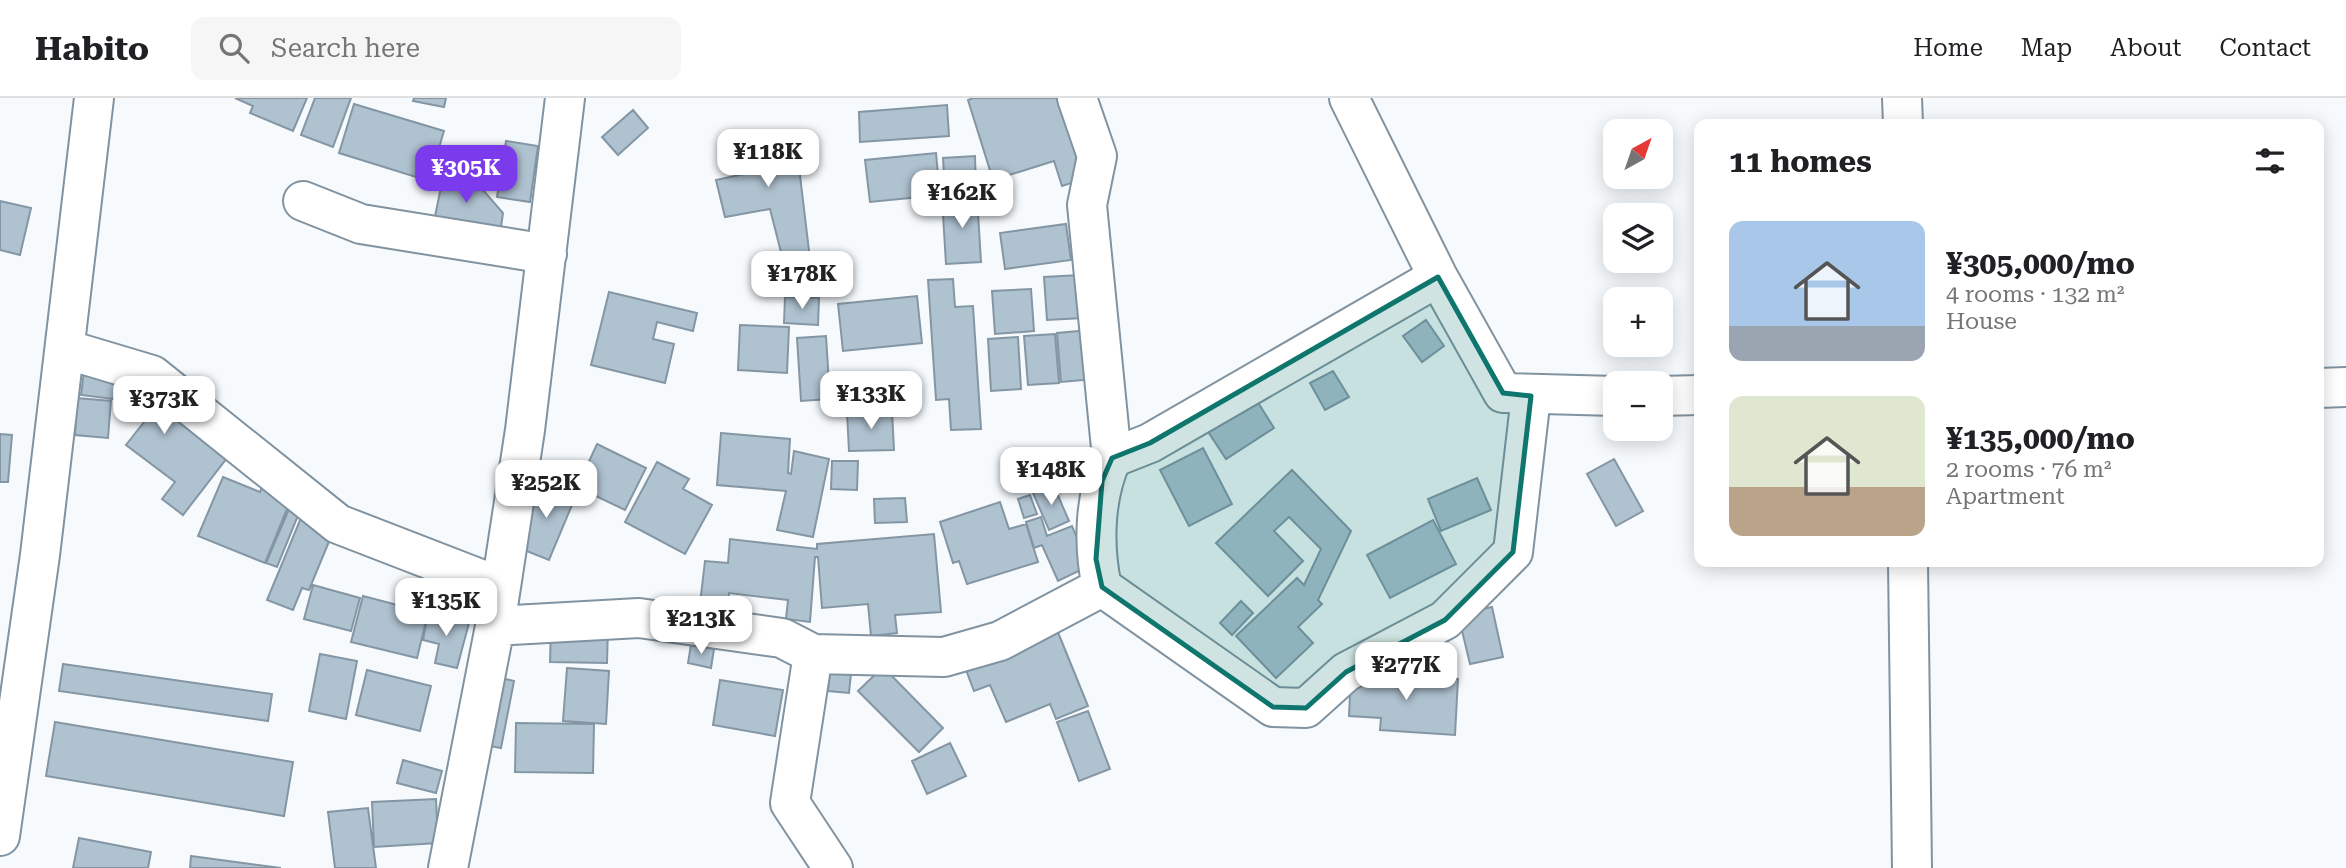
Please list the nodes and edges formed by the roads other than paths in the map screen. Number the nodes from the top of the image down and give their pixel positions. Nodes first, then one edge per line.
1 (94, 98) edge
2 (565, 98) edge
3 (1077, 98) edge
4 (1349, 98) edge
5 (1902, 98) edge
6 (1903, 119) edge
7 (303, 201) dead end
8 (547, 254) junction
9 (1438, 277) junction
10 (65, 349) junction
11 (2346, 387) edge
12 (2324, 388) edge
13 (1531, 396) junction
14 (1603, 396) edge
15 (1673, 396) edge
16 (1694, 396) edge
17 (1112, 458) junction
18 (1908, 567) edge
19 (501, 587) junction
20 (1102, 587) junction
21 (495, 626) junction
22 (813, 654) junction
23 (0, 836) edge
24 (449, 868) edge
25 (834, 868) edge
26 (1912, 868) edge

1 - 10 street
2 - 8 street
3 - 17 street
4 - 9 street
5 - 6 street
7 - 8 street
8 - 19 street
9 - 13 street
9 - 17 street
10 - 19 street
10 - 23 street
11 - 12 street
13 - 14 street
13 - 20 street
15 - 16 street
17 - 20 street
18 - 26 street
19 - 21 street
20 - 22 street
21 - 22 street
21 - 24 street
22 - 25 street

